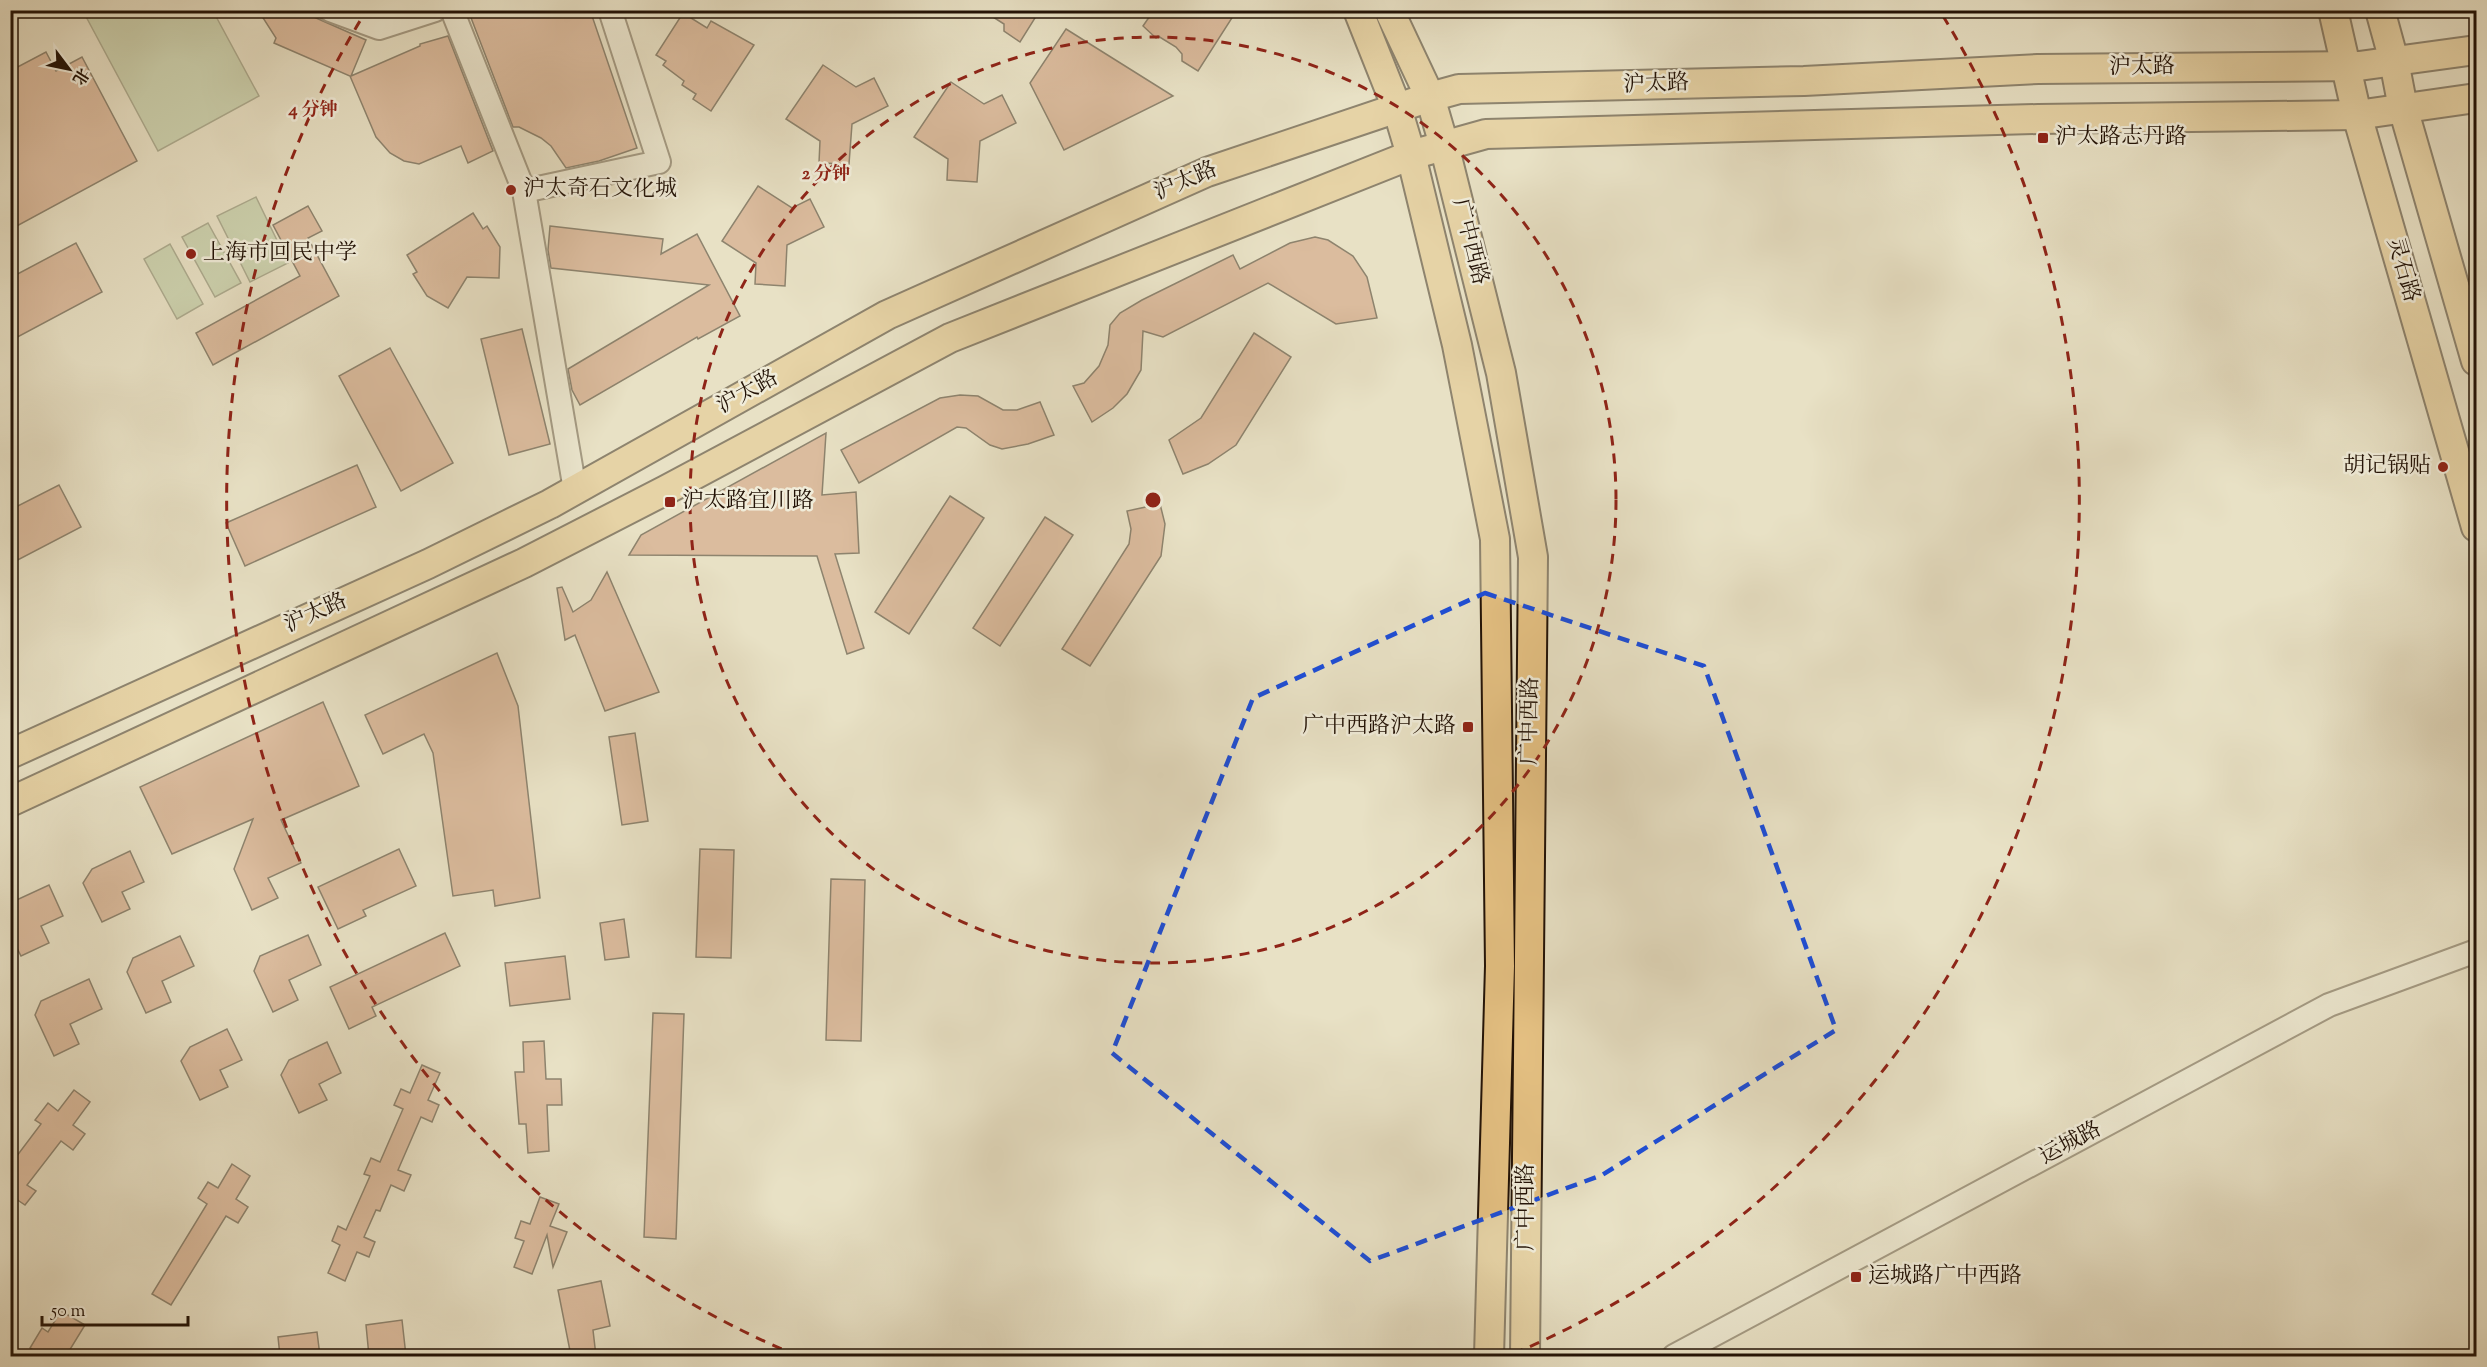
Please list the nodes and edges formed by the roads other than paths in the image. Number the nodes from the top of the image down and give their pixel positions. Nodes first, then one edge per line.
1 (330, 10) edge
2 (435, 10) edge
3 (452, 10) edge
4 (610, 10) edge
5 (1358, 10) edge
6 (1389, 10) edge
7 (2332, 10) edge
8 (2380, 10) edge
9 (2476, 50) edge
10 (2394, 61) junction
11 (2346, 66) junction
12 (1430, 97) junction
13 (2476, 98) edge
14 (1397, 108) junction
15 (2403, 108) junction
16 (2357, 115) junction
17 (1444, 145) junction
18 (1411, 155) junction
19 (524, 191) junction
20 (2476, 361) edge
21 (575, 490) junction
22 (2476, 527) edge
23 (10, 754) edge
24 (10, 802) edge
25 (2476, 951) edge
26 (1489, 1356) edge
27 (1525, 1356) edge
28 (1674, 1356) edge

1 - 2 street
3 - 19 street
4 - 19 street
5 - 14 main road, 广中西路
6 - 12 main road, 广中西路
7 - 11 main road, 灵石路
8 - 10 main road, 灵石路
9 - 10 main road, 沪太路
10 - 11 main road, 沪太路
10 - 15 main road, 灵石路
11 - 12 main road, 沪太路
11 - 16 main road, 灵石路
12 - 14 main road, 沪太路
12 - 17 main road, 广中西路
13 - 15 main road, 沪太路
14 - 18 main road, 广中西路
14 - 21 main road, 沪太路
15 - 16 main road, 沪太路
15 - 20 main road, 灵石路
16 - 17 main road, 沪太路
16 - 22 main road, 灵石路
17 - 18 main road, 沪太路
17 - 27 main road, 广中西路
18 - 24 main road, 沪太路
18 - 26 main road, 广中西路
19 - 21 street
21 - 23 main road, 沪太路
25 - 28 street, 运城路

